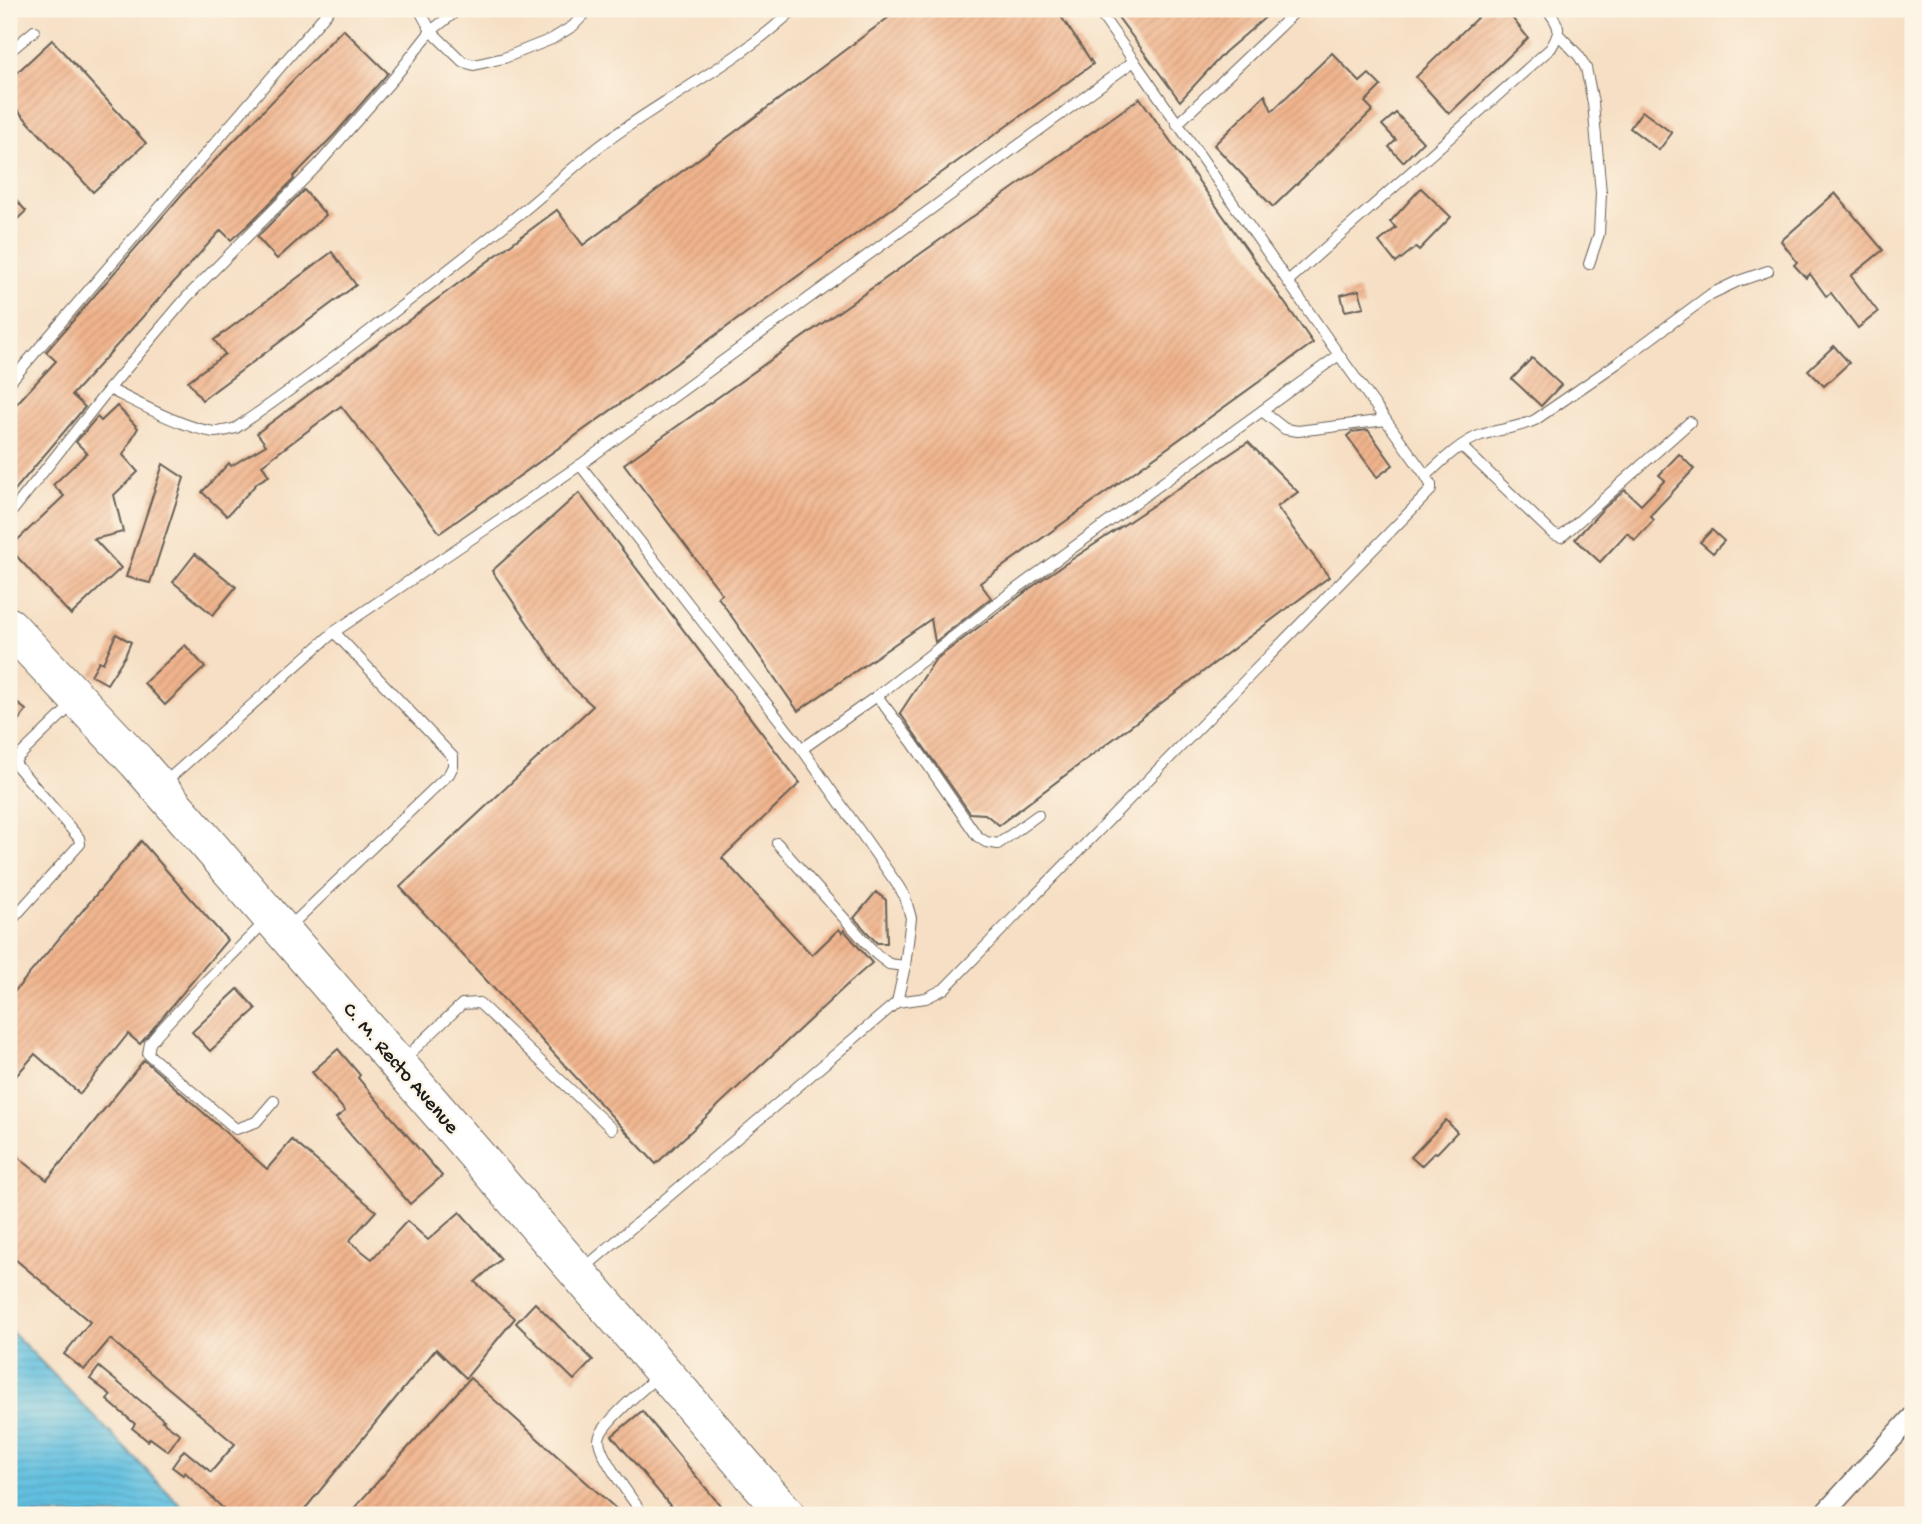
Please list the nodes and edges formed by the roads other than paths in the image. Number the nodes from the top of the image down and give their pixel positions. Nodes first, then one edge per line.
1 (330, 9) edge
2 (419, 9) edge
3 (459, 9) edge
4 (589, 9) edge
5 (794, 9) edge
6 (1097, 9) edge
7 (1298, 9) edge
8 (1547, 9) edge
9 (34, 31) dead end
10 (431, 31) junction
11 (1559, 35) junction
12 (9, 52) edge
13 (1135, 61) junction
14 (1177, 124) junction
15 (1589, 264) dead end
16 (1768, 271) dead end
17 (1288, 281) junction
18 (1339, 355) junction
19 (9, 383) edge
20 (109, 389) junction
21 (1262, 411) junction
22 (1386, 421) junction
23 (1690, 422) dead end
24 (1461, 446) junction
25 (580, 465) junction
26 (1426, 476) junction
27 (9, 515) edge
28 (334, 632) junction
29 (14, 636) edge
30 (877, 696) junction
31 (78, 699) junction
32 (802, 749) junction
33 (158, 788) junction
34 (1038, 816) dead end
35 (777, 843) dead end
36 (9, 923) edge
37 (277, 924) junction
38 (905, 966) junction
39 (897, 1002) junction
40 (399, 1064) junction
41 (274, 1101) dead end
42 (612, 1129) dead end
43 (579, 1273) junction
44 (663, 1372) junction
45 (1913, 1416) edge
46 (643, 1515) edge
47 (787, 1515) edge
48 (1823, 1515) edge

1 - 19 lane
2 - 10 lane
3 - 10 lane
4 - 10 lane
5 - 20 lane
6 - 13 lane
7 - 14 lane
8 - 11 lane
9 - 12 lane
10 - 20 lane
11 - 15 lane
11 - 17 lane
13 - 14 lane
13 - 25 lane
14 - 17 lane
16 - 24 lane
17 - 18 lane
18 - 21 lane
18 - 22 lane
20 - 27 lane
21 - 22 lane
21 - 30 lane
22 - 26 lane
23 - 24 lane
24 - 26 lane
25 - 28 lane
25 - 32 lane
26 - 39 lane
28 - 33 lane
28 - 37 lane
29 - 31 highway, C. M. Recto Avenue
30 - 32 lane
30 - 34 lane
31 - 33 highway, C. M. Recto Avenue
31 - 36 lane
32 - 38 lane
33 - 37 highway, C. M. Recto Avenue
35 - 38 lane
37 - 40 highway, C. M. Recto Avenue
37 - 41 lane
38 - 39 lane
39 - 43 lane
40 - 42 lane
40 - 43 highway, C. M. Recto Avenue
43 - 44 highway, C. M. Recto Avenue
44 - 46 lane
44 - 47 highway, C. M. Recto Avenue
45 - 48 street

